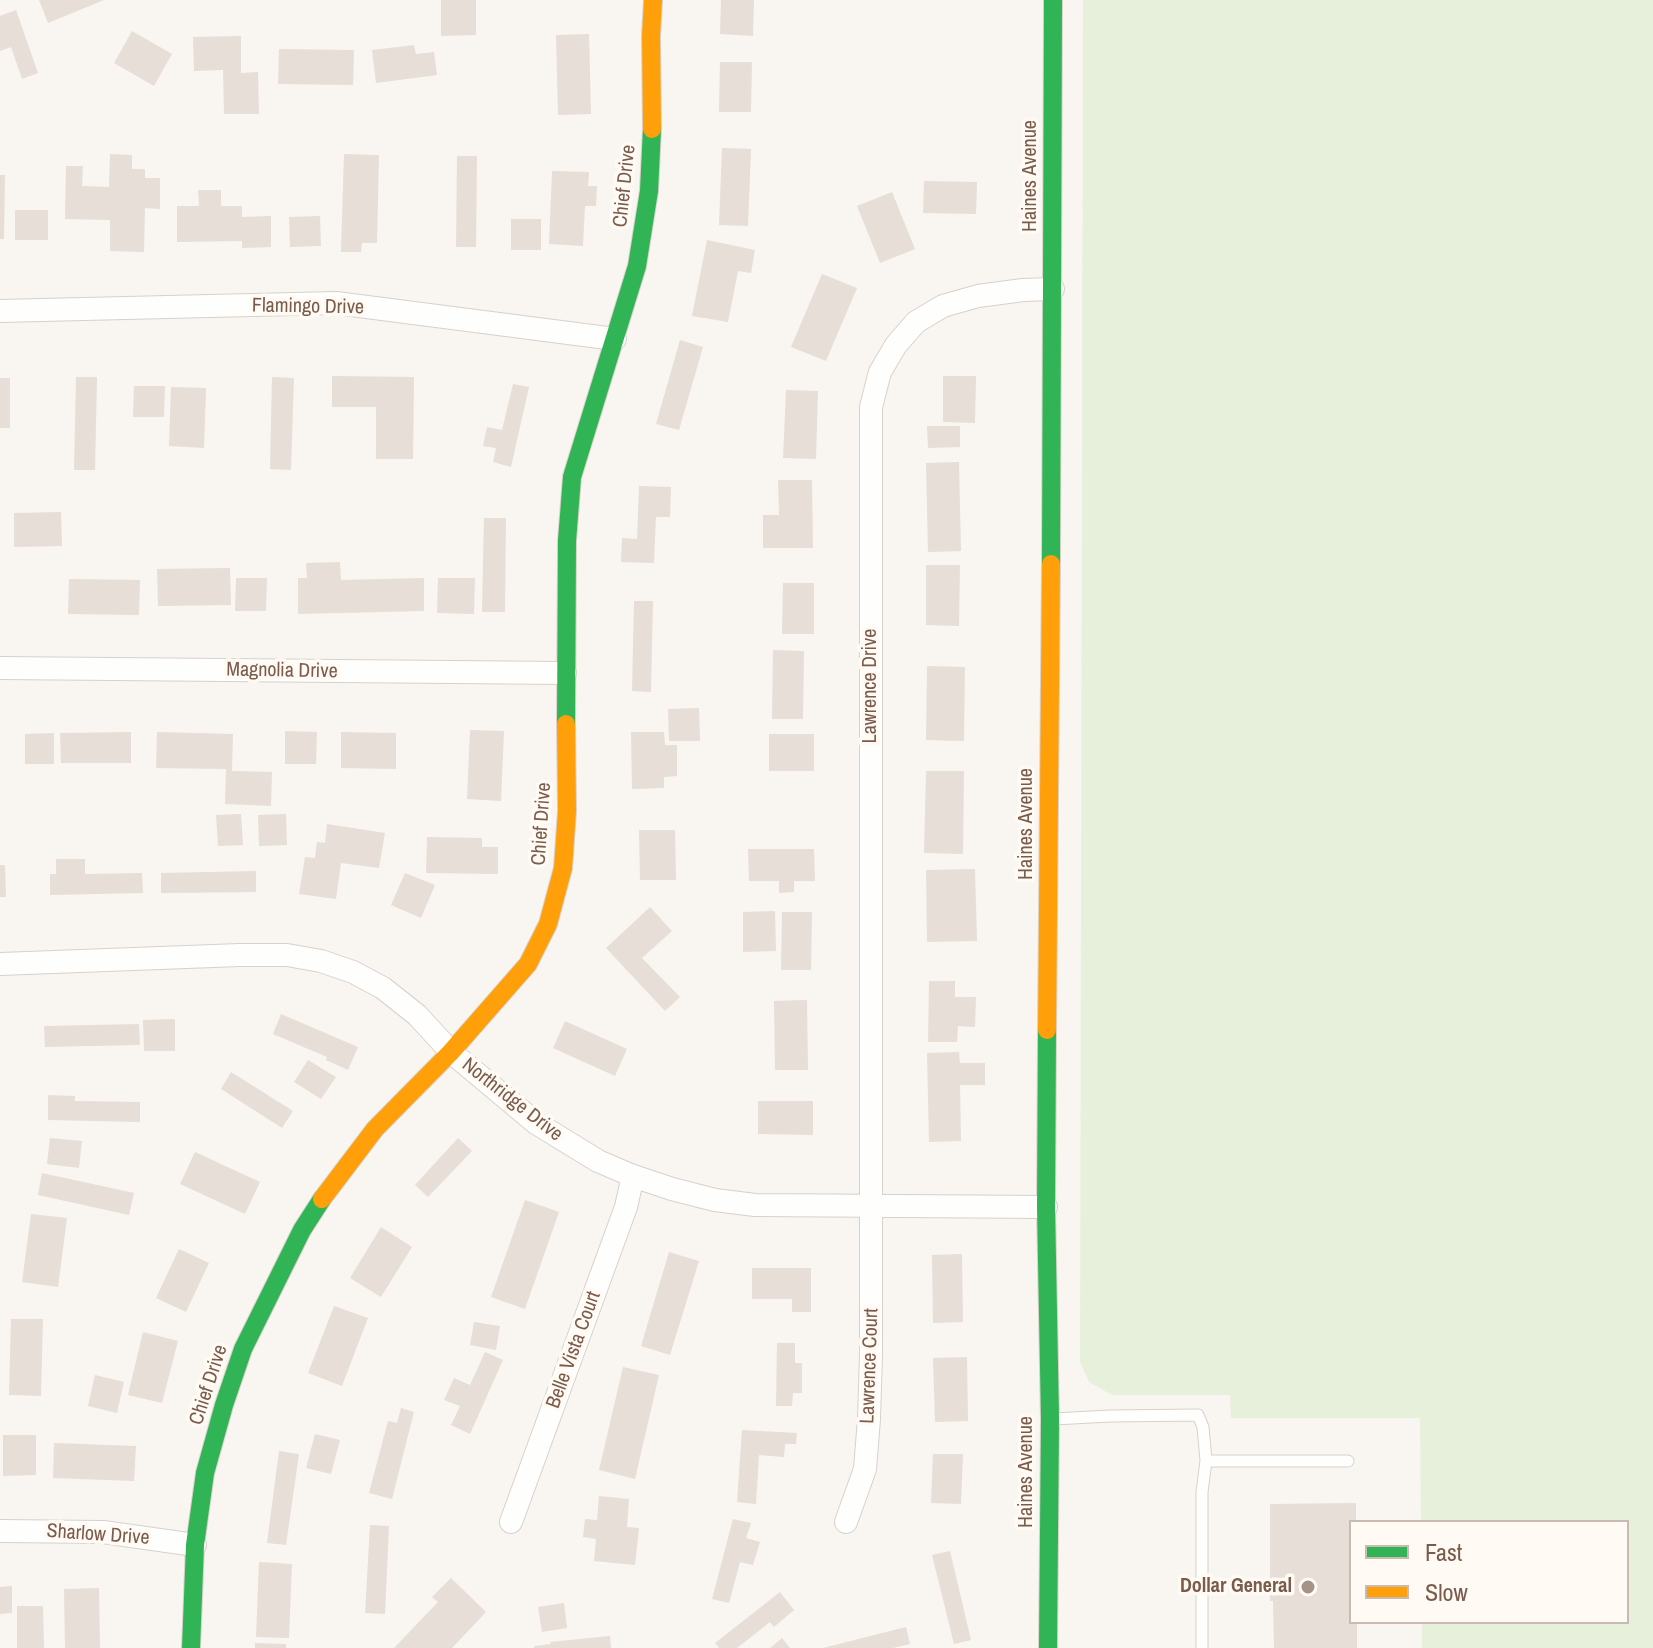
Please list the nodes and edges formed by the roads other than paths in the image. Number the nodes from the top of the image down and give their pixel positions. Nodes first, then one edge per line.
1 (653, 0) edge
2 (1053, 0) edge
3 (1053, 289) junction
4 (0, 311) edge
5 (615, 339) junction
6 (0, 668) edge
7 (565, 673) junction
8 (0, 964) edge
9 (451, 1052) junction
10 (633, 1176) junction
11 (872, 1206) junction
12 (1046, 1207) junction
13 (1050, 1419) junction
14 (1206, 1461) junction
15 (1348, 1461) dead end
16 (511, 1522) dead end
17 (846, 1522) dead end
18 (0, 1531) edge
19 (195, 1545) junction
20 (191, 1648) edge
21 (1048, 1648) edge
22 (1202, 1648) edge

1 - 5 street, Chief Drive
2 - 3 street, Haines Avenue
3 - 11 street, Lawrence Drive
3 - 12 street, Haines Avenue
4 - 5 street, Flamingo Drive
5 - 7 street, Chief Drive
6 - 7 street, Magnolia Drive
7 - 9 street, Chief Drive
8 - 9 street, Northridge Drive
9 - 10 street, Northridge Drive
9 - 19 street, Chief Drive
10 - 11 street, Northridge Drive
10 - 16 street, Belle Vista Court
11 - 12 street, Northridge Drive
11 - 17 street, Lawrence Court
12 - 13 street, Haines Avenue
13 - 14 lane
13 - 21 street, Haines Avenue
14 - 15 lane
14 - 22 lane
18 - 19 street, Sharlow Drive
19 - 20 street, Chief Drive

